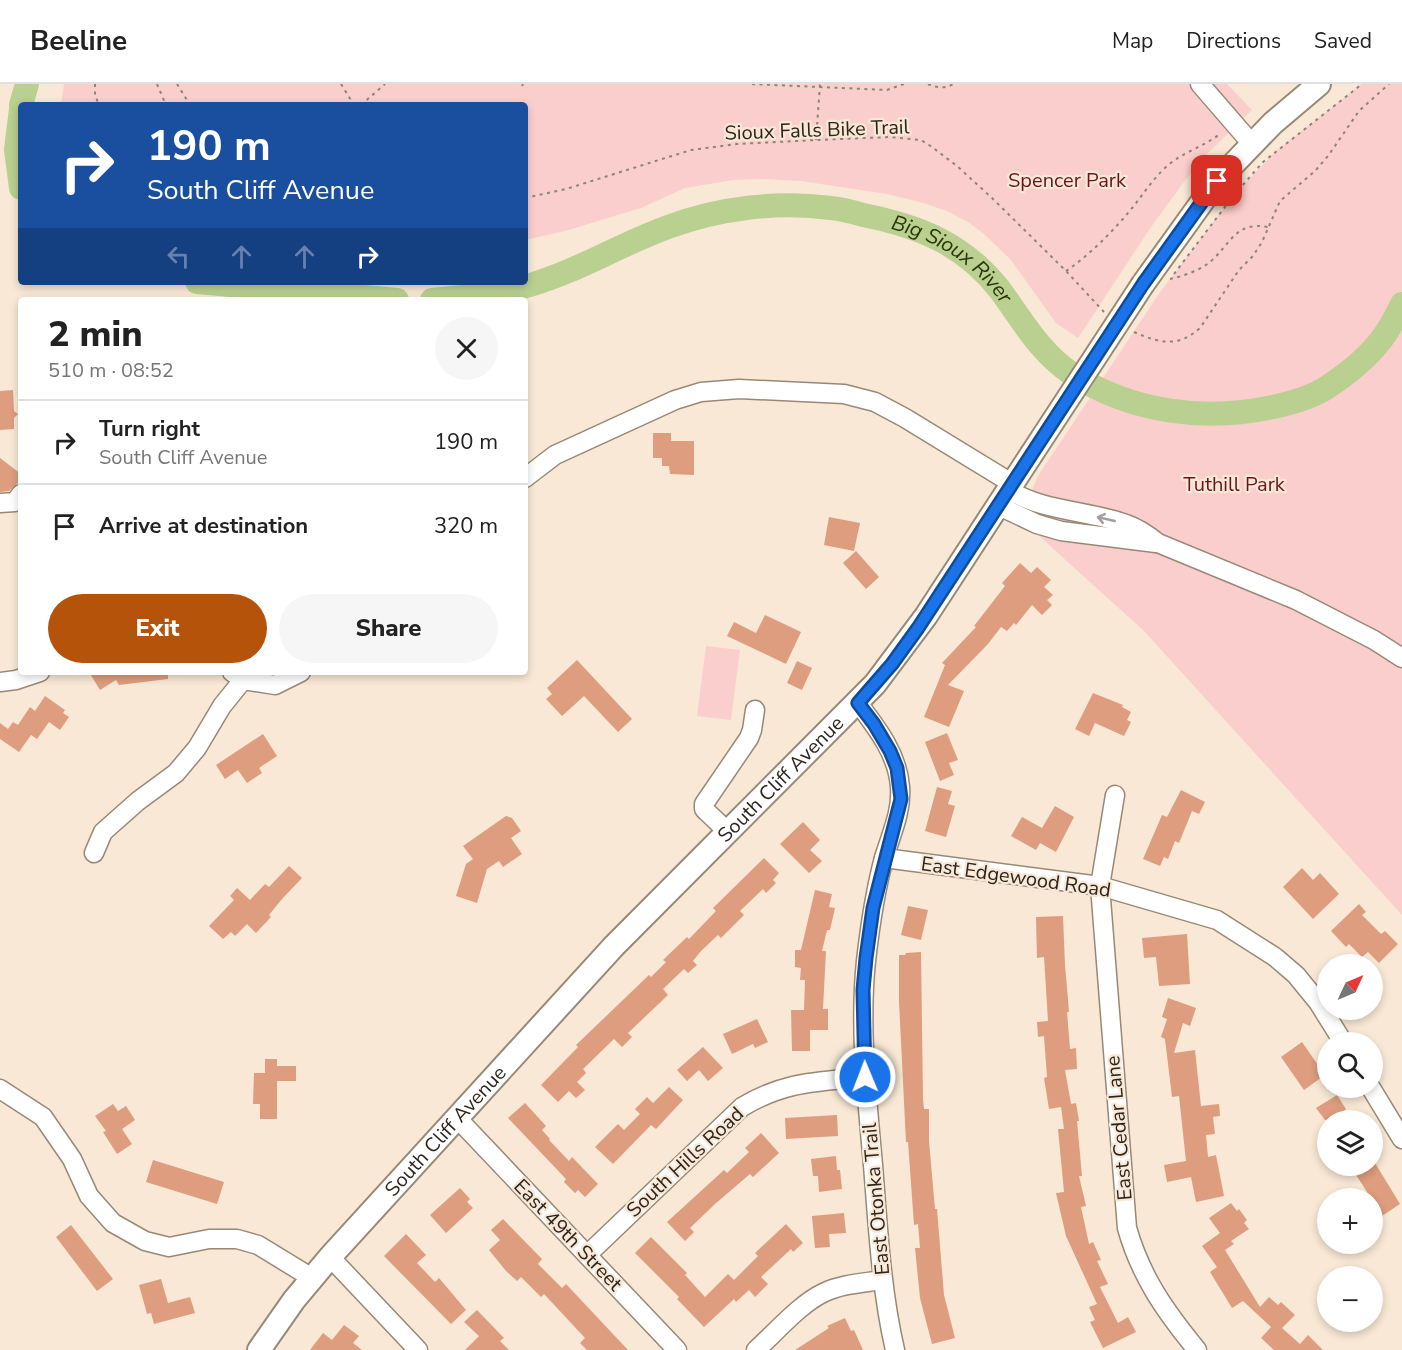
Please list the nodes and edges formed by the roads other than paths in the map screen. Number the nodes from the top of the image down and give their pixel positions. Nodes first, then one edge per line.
1 (1200, 84) edge
2 (1319, 84) edge
3 (1251, 143) junction
4 (528, 476) edge
5 (1007, 493) junction
6 (18, 498) edge
7 (0, 503) edge
8 (1402, 658) edge
9 (31, 675) edge
10 (295, 675) edge
11 (238, 676) edge
12 (0, 682) edge
13 (858, 703) junction
14 (755, 710) dead end
15 (1115, 795) dead end
16 (728, 832) junction
17 (94, 854) dead end
18 (884, 858) junction
19 (1100, 886) junction
20 (1337, 1032) edge
21 (865, 1077) junction
22 (0, 1089) edge
23 (1377, 1098) edge
24 (458, 1119) junction
25 (1402, 1139) edge
26 (587, 1255) junction
27 (330, 1257) junction
28 (312, 1278) junction
29 (882, 1280) junction
30 (259, 1350) edge
31 (418, 1350) edge
32 (677, 1350) edge
33 (756, 1350) edge
34 (895, 1350) edge
35 (1197, 1350) edge

1 - 3 street
2 - 3 main road, South Cliff Avenue
3 - 5 main road, South Cliff Avenue, bridge
4 - 5 street
5 - 8 street
5 - 13 main road, South Cliff Avenue
6 - 7 street
9 - 12 street
10 - 11 street
11 - 17 street
13 - 16 main road, South Cliff Avenue
13 - 18 street, East Otonka Trail
14 - 16 street
15 - 19 street, East Cedar Lane
16 - 24 main road, South Cliff Avenue
18 - 19 street, East Edgewood Road
18 - 21 street, East Otonka Trail
19 - 20 street, East Edgewood Road
19 - 35 street, East Cedar Lane
21 - 26 street, South Hills Road
21 - 29 street, East Otonka Trail
22 - 28 street
23 - 25 street
24 - 26 street, East 49th Street
24 - 27 main road, South Cliff Avenue
26 - 32 street, East 49th Street
27 - 28 main road, South Cliff Avenue
27 - 31 street
28 - 30 main road, South Cliff Avenue
29 - 33 street
29 - 34 street, East Otonka Trail

